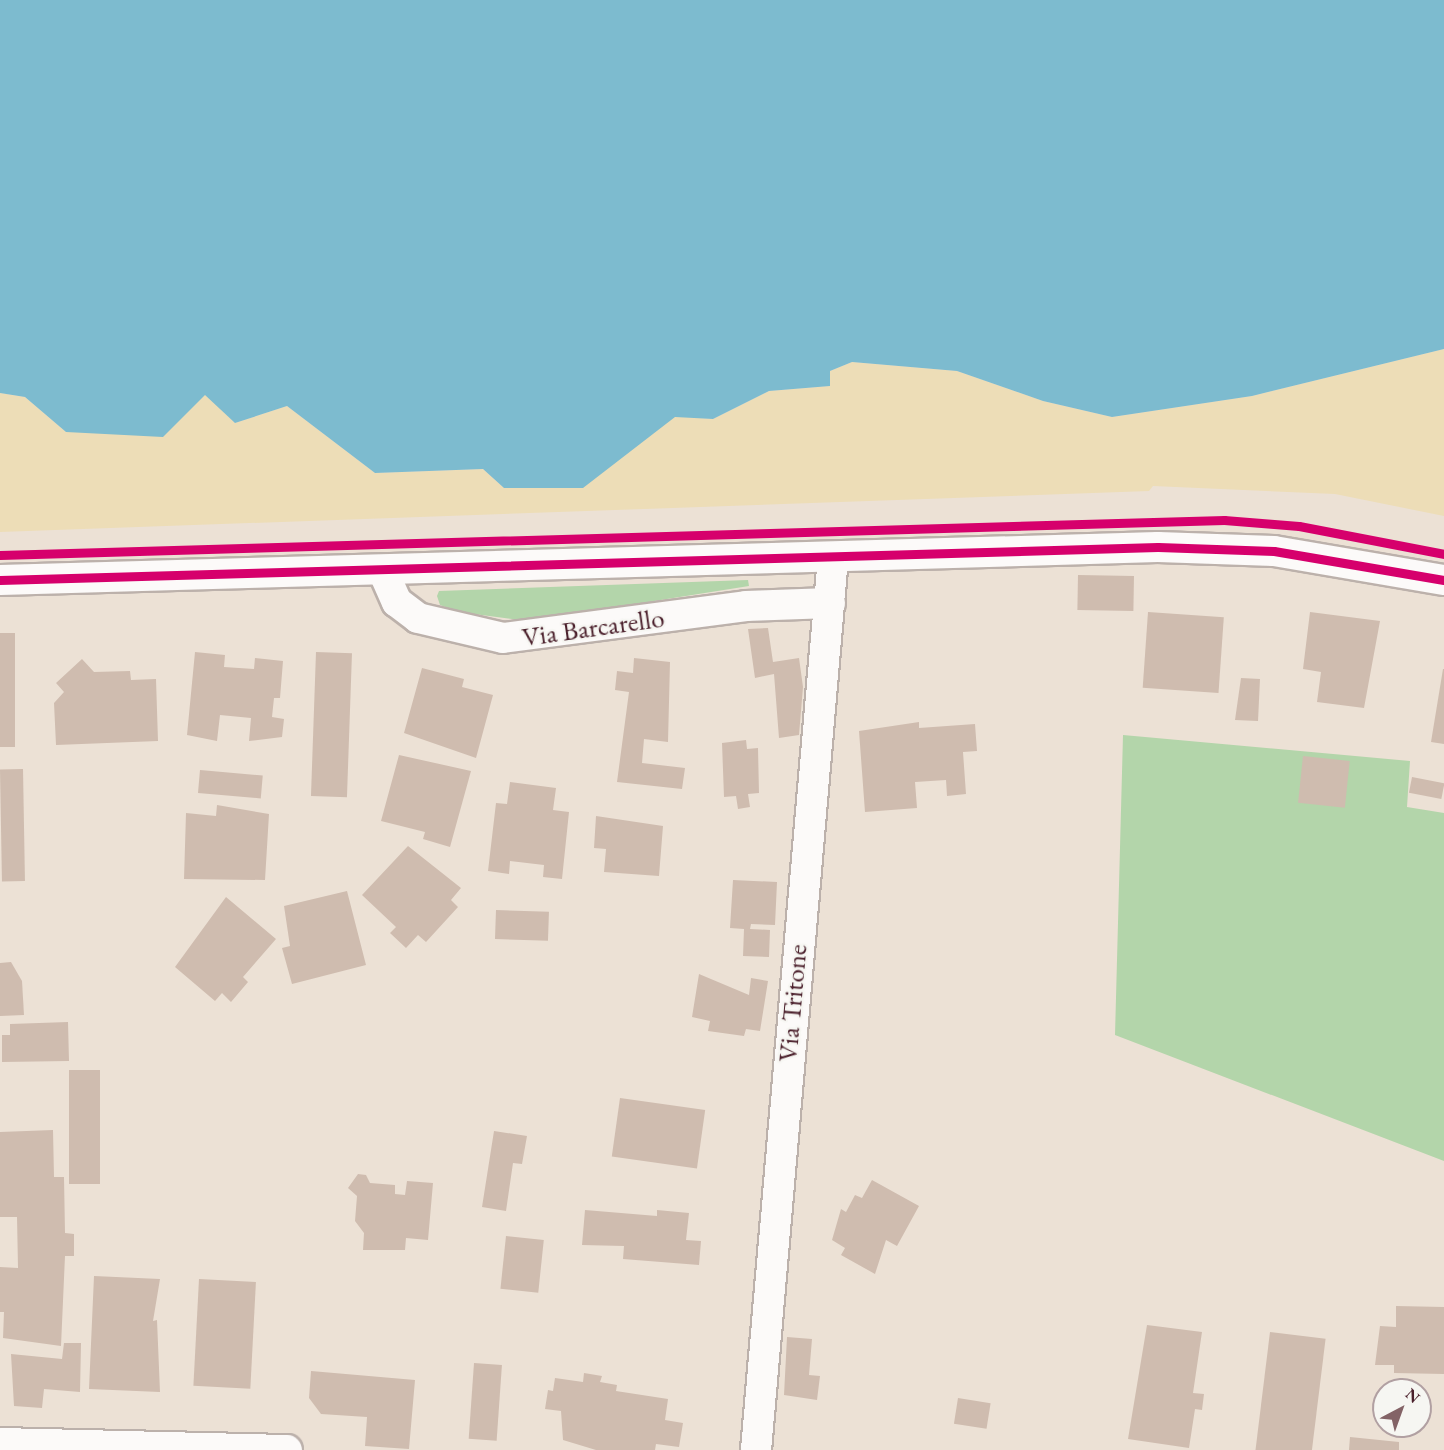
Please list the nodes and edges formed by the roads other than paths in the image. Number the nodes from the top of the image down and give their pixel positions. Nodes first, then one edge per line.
1 (833, 557) junction
2 (383, 571) junction
3 (0, 580) edge
4 (1444, 580) edge
5 (831, 603) junction
6 (0, 1443) edge
7 (287, 1450) edge
8 (756, 1450) edge

1 - 2 street, Via Barcarello
1 - 4 street, Via Barcarello
1 - 5 street, Via Tritone
2 - 3 street, Via Barcarello
2 - 5 street, Via Barcarello
5 - 8 street, Via Tritone
6 - 7 street

